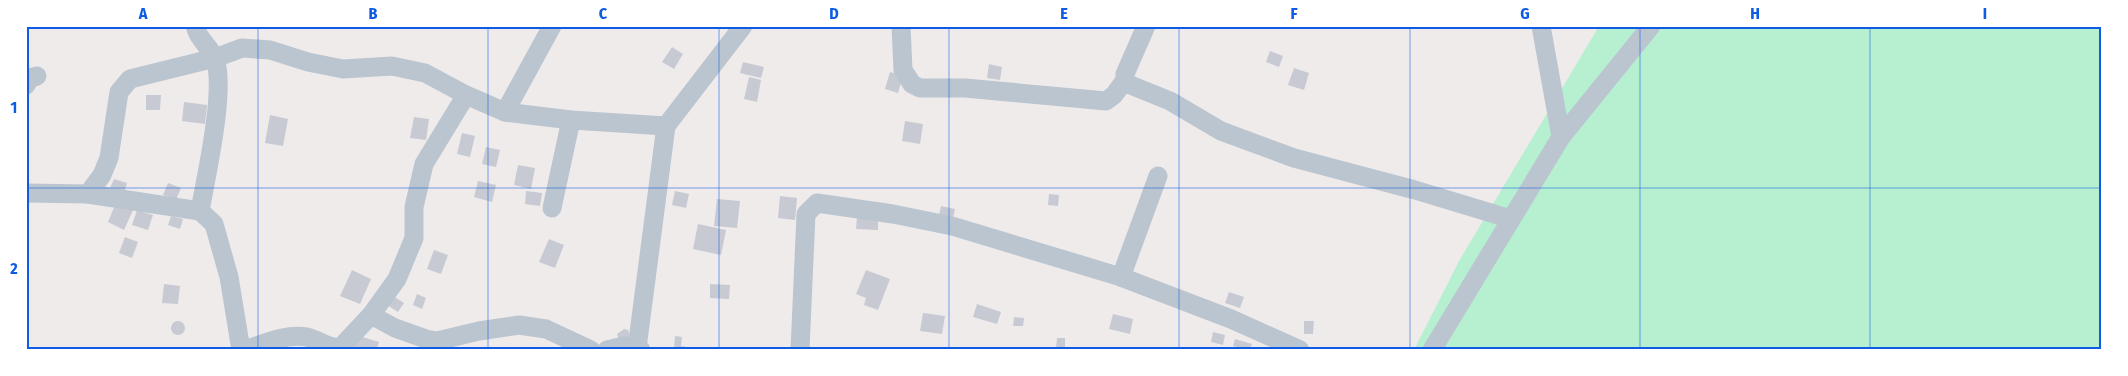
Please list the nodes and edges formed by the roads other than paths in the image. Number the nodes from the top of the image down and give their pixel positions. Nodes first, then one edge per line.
1 (196, 26) edge
2 (552, 26) edge
3 (743, 26) edge
4 (901, 26) edge
5 (1146, 26) edge
6 (1541, 26) edge
7 (1651, 26) edge
8 (215, 58) junction
9 (1125, 80) junction
10 (466, 95) junction
11 (505, 112) junction
12 (571, 120) junction
13 (666, 126) junction
14 (1561, 136) junction
15 (1158, 176) dead end
16 (26, 192) edge
17 (88, 194) junction
18 (552, 208) dead end
19 (200, 211) junction
20 (1511, 219) junction
21 (1121, 277) junction
22 (371, 315) junction
23 (639, 349) edge
24 (243, 350) edge
25 (592, 350) edge
26 (607, 350) edge
27 (800, 350) edge
28 (1300, 350) edge
29 (1432, 350) edge

1 - 8 street
2 - 11 street
3 - 13 street
4 - 9 street
5 - 9 street
6 - 14 street
7 - 14 street
8 - 10 street
8 - 17 street
8 - 19 street
9 - 20 street
10 - 11 street
10 - 22 street
11 - 12 street
12 - 13 street
12 - 18 street
13 - 23 street
14 - 20 street
15 - 21 street
16 - 17 street
17 - 19 street
19 - 24 street
20 - 29 street
21 - 27 street
21 - 28 street
22 - 24 street
22 - 25 street
23 - 26 street

